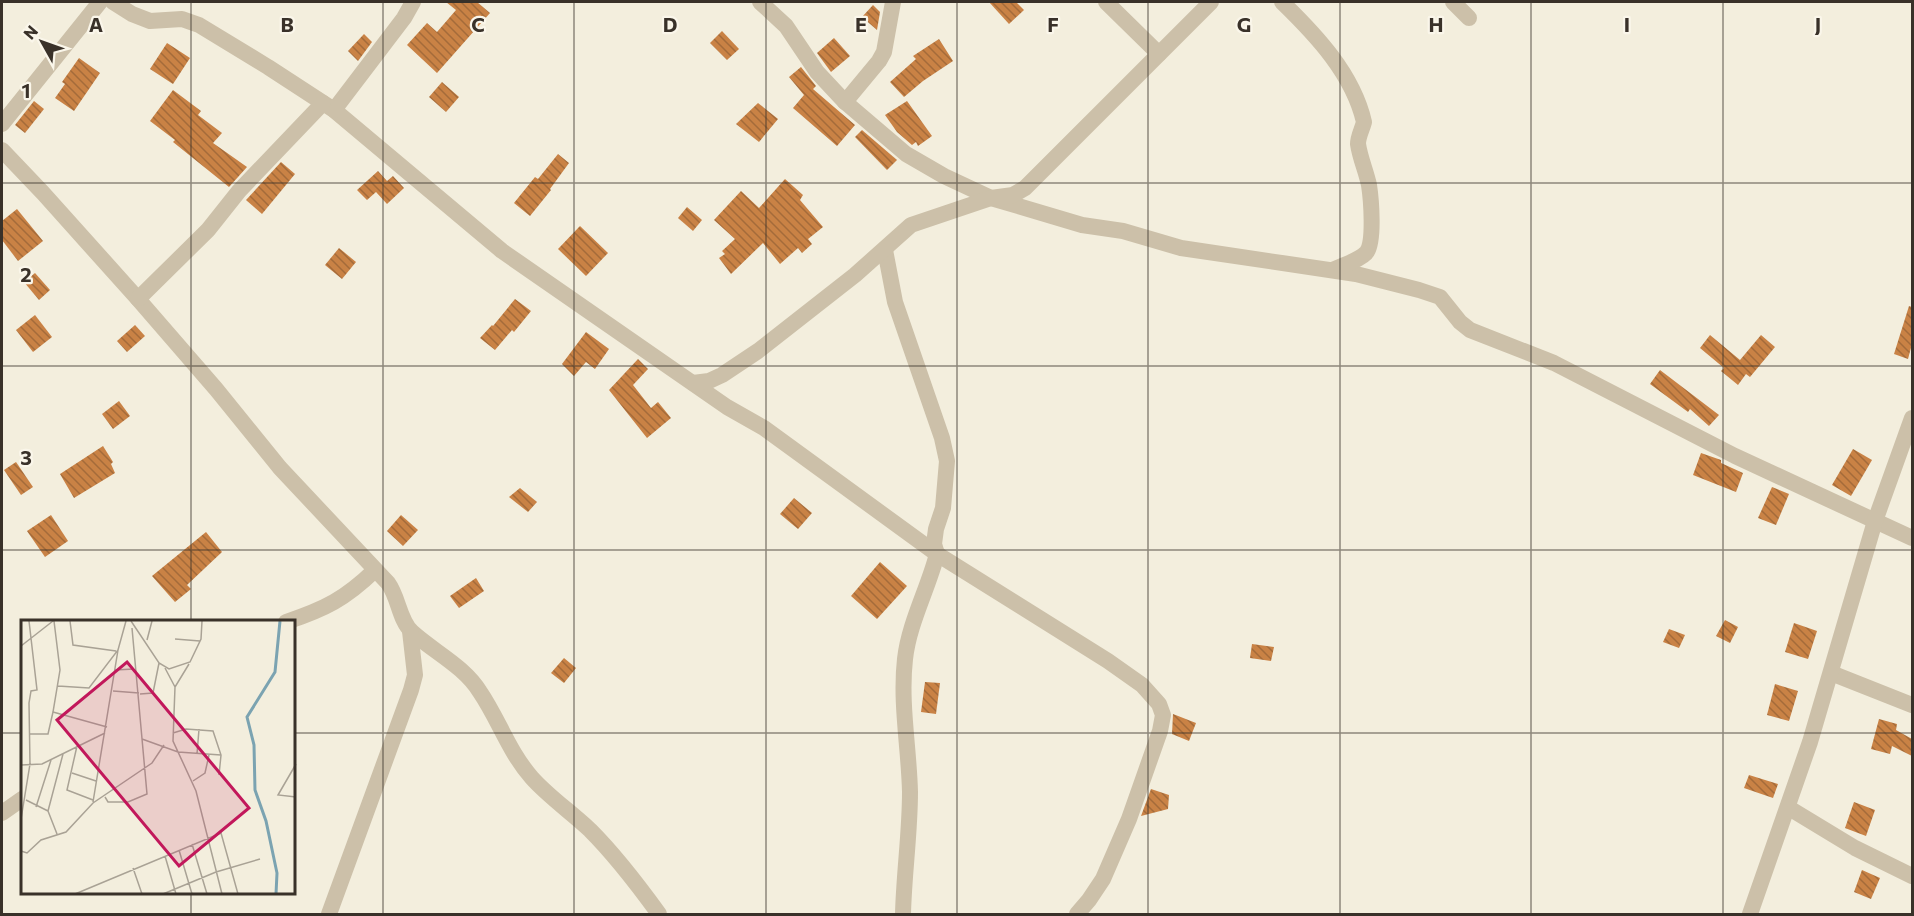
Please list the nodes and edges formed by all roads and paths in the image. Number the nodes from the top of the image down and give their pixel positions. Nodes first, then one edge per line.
1 (100, 2) edge
2 (113, 2) edge
3 (413, 2) edge
4 (760, 2) edge
5 (893, 2) edge
6 (1106, 2) edge
7 (1211, 2) edge
8 (1282, 2) edge
9 (1453, 2) edge
10 (1469, 18) dead end
11 (1159, 54) junction
12 (845, 102) junction
13 (328, 107) junction
14 (2, 124) edge
15 (2, 150) edge
16 (991, 198) junction
17 (885, 250) junction
18 (1333, 270) junction
19 (138, 299) junction
20 (693, 383) junction
21 (1912, 418) edge
22 (1875, 521) junction
23 (1912, 537) edge
24 (937, 554) junction
25 (375, 570) junction
26 (291, 620) edge
27 (410, 631) junction
28 (1831, 673) junction
29 (1912, 705) edge
30 (21, 800) edge
31 (1789, 808) junction
32 (2, 813) edge
33 (1912, 876) edge
34 (329, 915) edge
35 (659, 915) edge
36 (903, 915) edge
37 (1077, 915) edge
38 (1750, 915) edge

1 - 14 street
2 - 13 street
3 - 13 street
4 - 12 street
5 - 12 street
6 - 11 street
7 - 11 street
8 - 18 street
9 - 10 street
11 - 16 street
12 - 16 street
13 - 19 street
13 - 20 street
15 - 19 street
16 - 17 street
16 - 18 street
17 - 20 street
17 - 24 street
18 - 22 street
19 - 25 street
20 - 24 street
21 - 22 street
22 - 23 street
22 - 28 street
24 - 36 street
24 - 37 street
25 - 26 street
25 - 27 street
27 - 34 street
27 - 35 street
28 - 29 street
28 - 31 street
30 - 32 street
31 - 33 street
31 - 38 street

